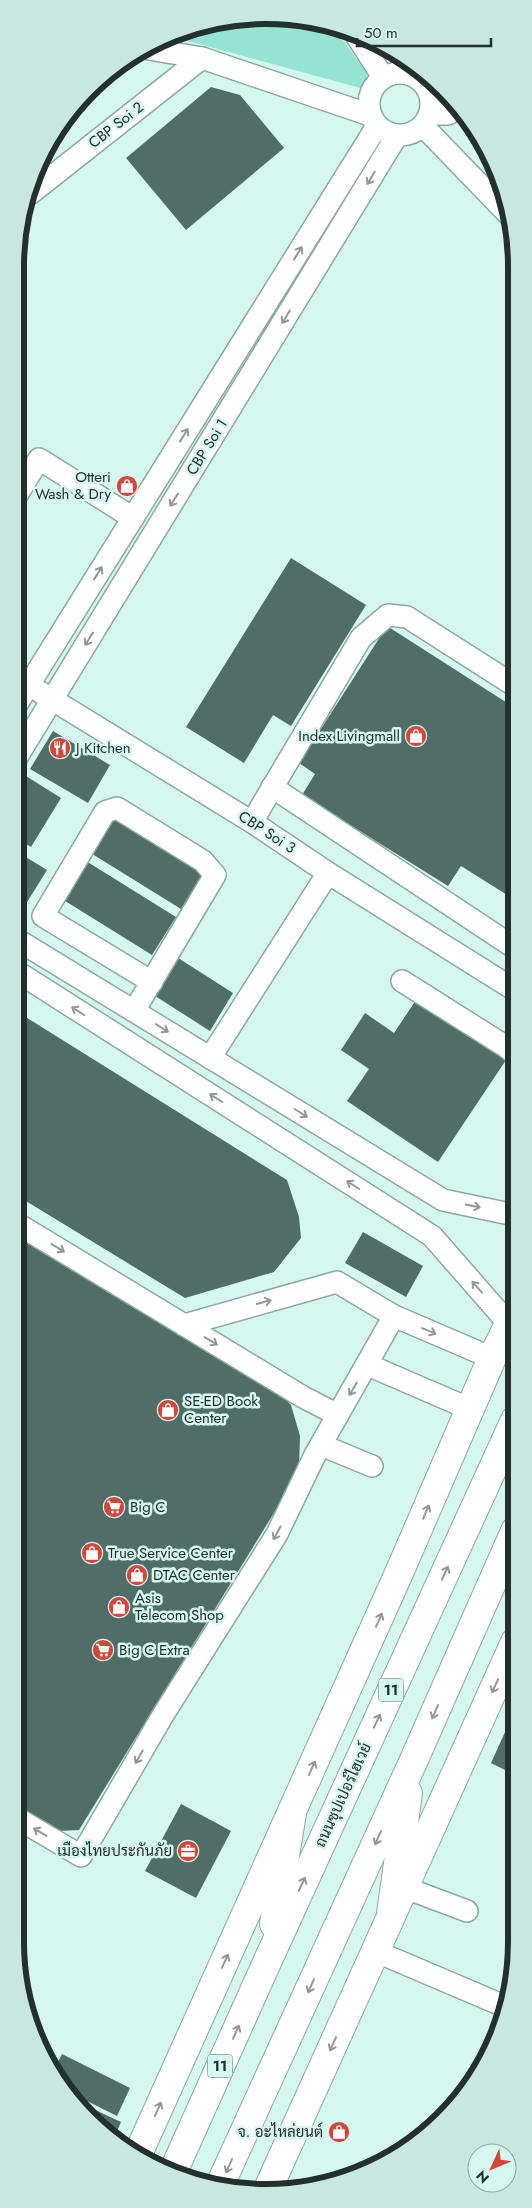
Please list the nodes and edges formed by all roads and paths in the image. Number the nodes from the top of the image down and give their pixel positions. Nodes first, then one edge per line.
1 (361, 43) edge
2 (157, 50) edge
3 (202, 58) junction
4 (415, 75) edge
5 (383, 77) junction
6 (425, 83) edge
7 (452, 111) edge
8 (427, 120) junction
9 (373, 121) junction
10 (396, 137) junction
11 (37, 188) edge
12 (501, 205) edge
13 (240, 345) junction
14 (262, 356) junction
15 (24, 483) edge
16 (133, 518) junction
17 (24, 680) edge
18 (508, 681) edge
19 (24, 682) edge
20 (52, 699) junction
21 (24, 744) edge
22 (272, 787) junction
23 (252, 822) junction
24 (328, 873) junction
25 (508, 943) edge
26 (24, 944) edge
27 (24, 976) edge
28 (402, 981) dead end
29 (152, 982) junction
30 (508, 986) edge
31 (134, 1011) junction
32 (508, 1048) edge
33 (210, 1058) junction
34 (442, 1200) junction
35 (508, 1214) edge
36 (24, 1228) edge
37 (432, 1236) junction
38 (508, 1314) edge
39 (394, 1316) junction
40 (184, 1325) junction
41 (508, 1326) edge
42 (492, 1358) junction
43 (368, 1365) junction
44 (470, 1409) junction
45 (338, 1415) junction
46 (508, 1435) edge
47 (321, 1445) junction
48 (372, 1466) dead end
49 (508, 1547) edge
50 (508, 1657) edge
51 (413, 1762) junction
52 (292, 1813) junction
53 (24, 1822) edge
54 (403, 1887) junction
55 (467, 1911) dead end
56 (391, 1913) junction
57 (375, 1952) junction
58 (268, 1960) junction
59 (500, 2004) edge
60 (140, 2149) edge
61 (175, 2167) edge
62 (222, 2180) edge
63 (270, 2184) edge

1 - 5 street
2 - 3 street
3 - 9 street
3 - 11 street, CBP Soi 2
4 - 5 street
5 - 9 street
6 - 8 street
7 - 8 street
8 - 10 street
8 - 12 street
9 - 10 street
13 -> 9 street, CBP Soi 1
10 -> 14 street, CBP Soi 1
13 - 14 street
16 -> 13 street, CBP Soi 1
14 -> 20 street, CBP Soi 1
15 - 16 street
17 -> 16 street, CBP Soi 1
18 - 22 street
19 - 20 street, CBP Soi 3
20 - 21 street, CBP Soi 1
20 - 23 street, CBP Soi 3
22 - 23 street
22 - 25 street
23 - 24 street, CBP Soi 3
24 - 30 street, CBP Soi 3
24 - 33 street
26 - 31 street
37 -> 27 street
28 - 32 street
29 - 29 street
29 - 31 street
31 -> 33 street
33 -> 34 street
34 -> 35 street
34 - 37 street
36 -> 40 street
38 -> 37 street
40 -> 39 street
39 -> 42 street
39 - 43 street
40 -> 45 street
41 - 42 main road
42 - 44 main road
43 - 44 street
43 -> 45 street
52 -> 44 main road
45 - 47 street
58 -> 46 main road, ถนนซุปเปอร์ไฮเวย์ / 11
47 - 48 street
47 -> 53 street
49 -> 51 main road
50 -> 54 main road
51 - 56 main road
51 -> 62 main road
52 - 58 main road
60 -> 52 main road
54 - 55 street
54 - 56 main road
56 - 57 main road
57 - 59 street
57 -> 63 main road
61 -> 58 main road, ถนนซุปเปอร์ไฮเวย์ / 11

